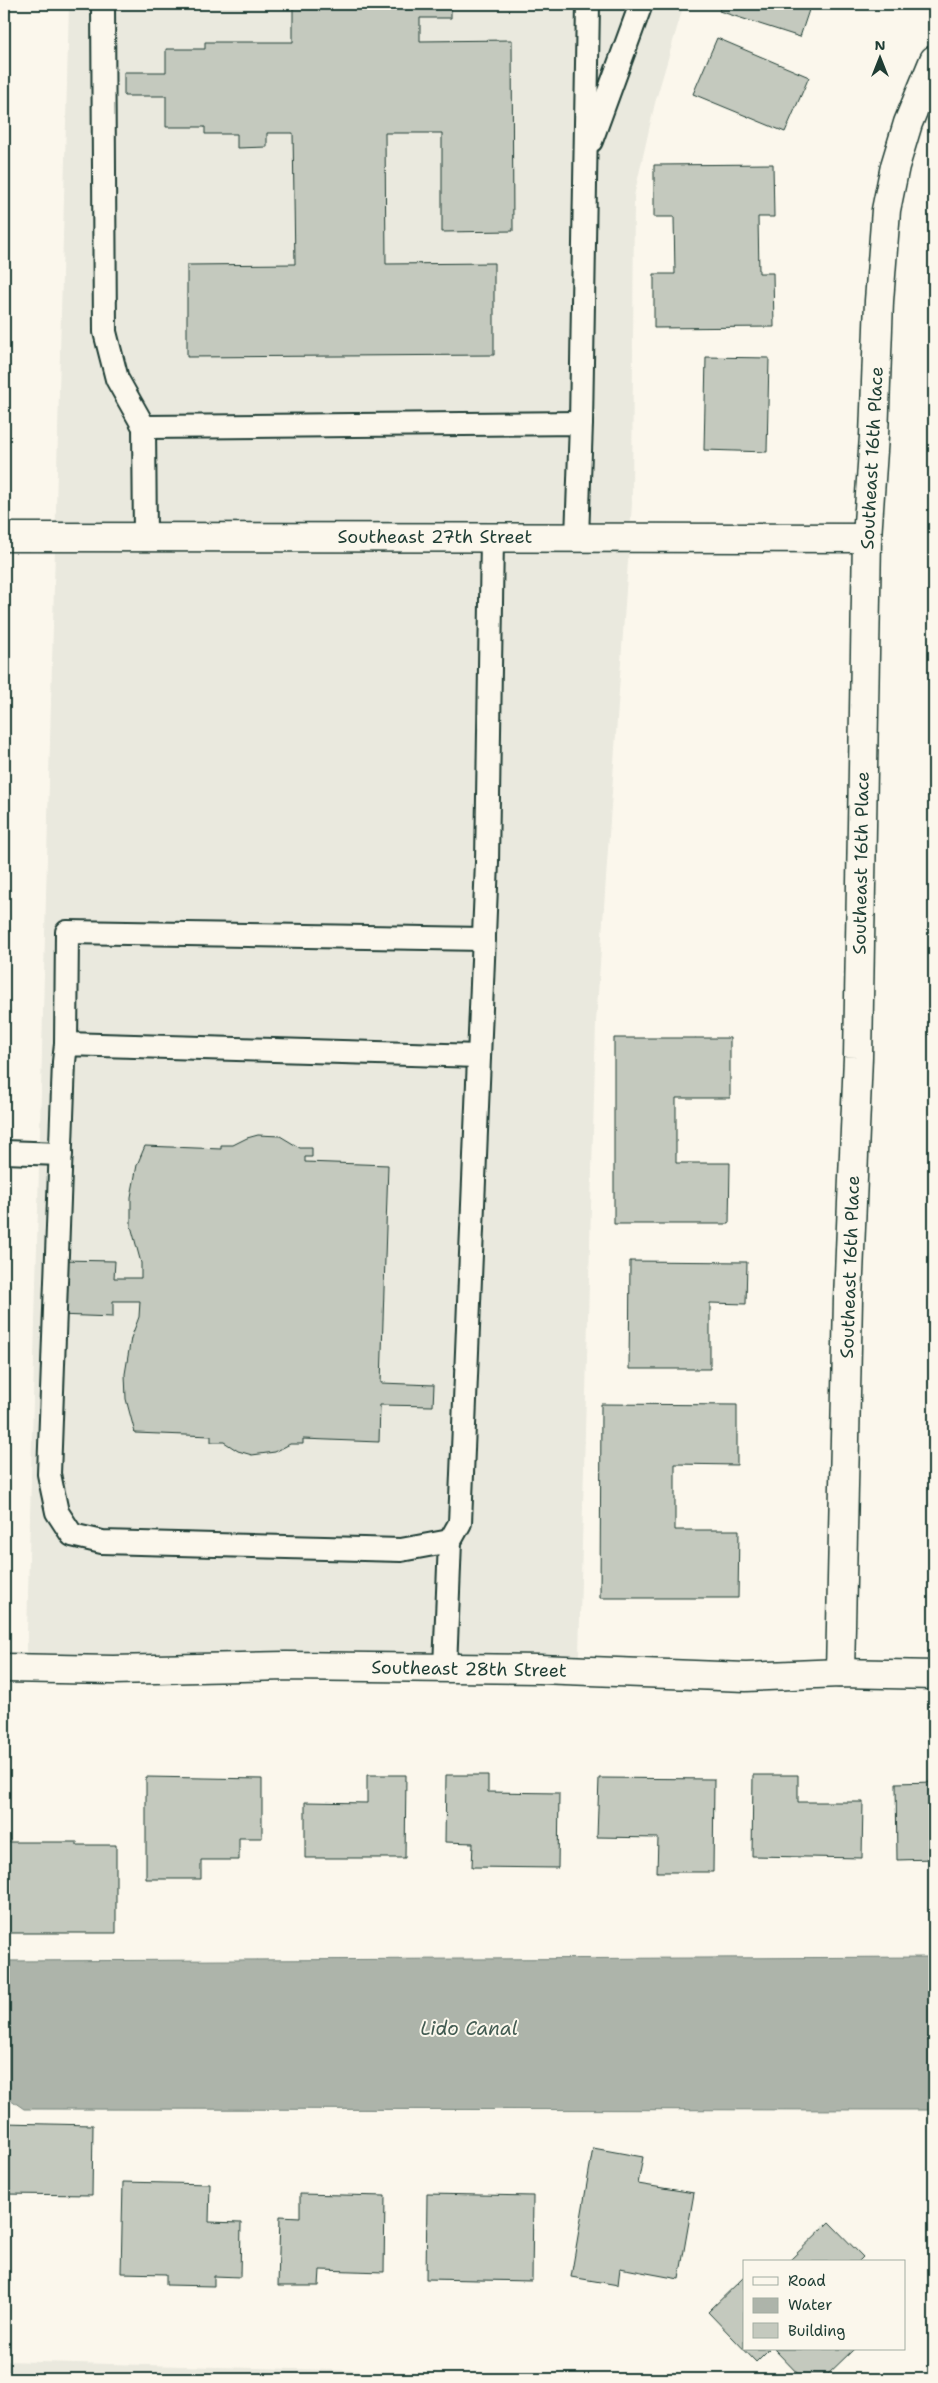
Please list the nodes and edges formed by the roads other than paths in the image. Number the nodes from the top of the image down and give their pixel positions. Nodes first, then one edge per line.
1 (103, 4) edge
2 (588, 4) edge
3 (642, 4) edge
4 (934, 60) edge
5 (585, 156) junction
6 (581, 423) junction
7 (144, 427) junction
8 (4, 537) edge
9 (145, 537) junction
10 (492, 538) junction
11 (577, 538) junction
12 (867, 538) junction
13 (484, 939) junction
14 (66, 1044) junction
15 (479, 1056) junction
16 (4, 1152) edge
17 (61, 1154) junction
18 (450, 1541) junction
19 (4, 1668) edge
20 (444, 1668) junction
21 (840, 1674) junction
22 (934, 1675) edge

1 - 7 lane
2 - 5 lane
3 - 5 lane
4 - 12 street, Southeast 16th Place
5 - 6 lane
6 - 7 lane
6 - 11 lane
7 - 9 lane
8 - 9 street, Southeast 27th Street
9 - 10 street, Southeast 27th Street
10 - 11 street, Southeast 27th Street
10 - 13 lane
11 - 12 street, Southeast 27th Street
12 - 21 street, Southeast 16th Place
13 - 14 lane
13 - 15 lane
14 - 15 lane
14 - 17 lane
15 - 18 lane
16 - 17 lane
17 - 18 lane
18 - 20 lane
19 - 20 street, Southeast 28th Street
20 - 21 street, Southeast 28th Street
21 - 22 street, Southeast 28th Street

